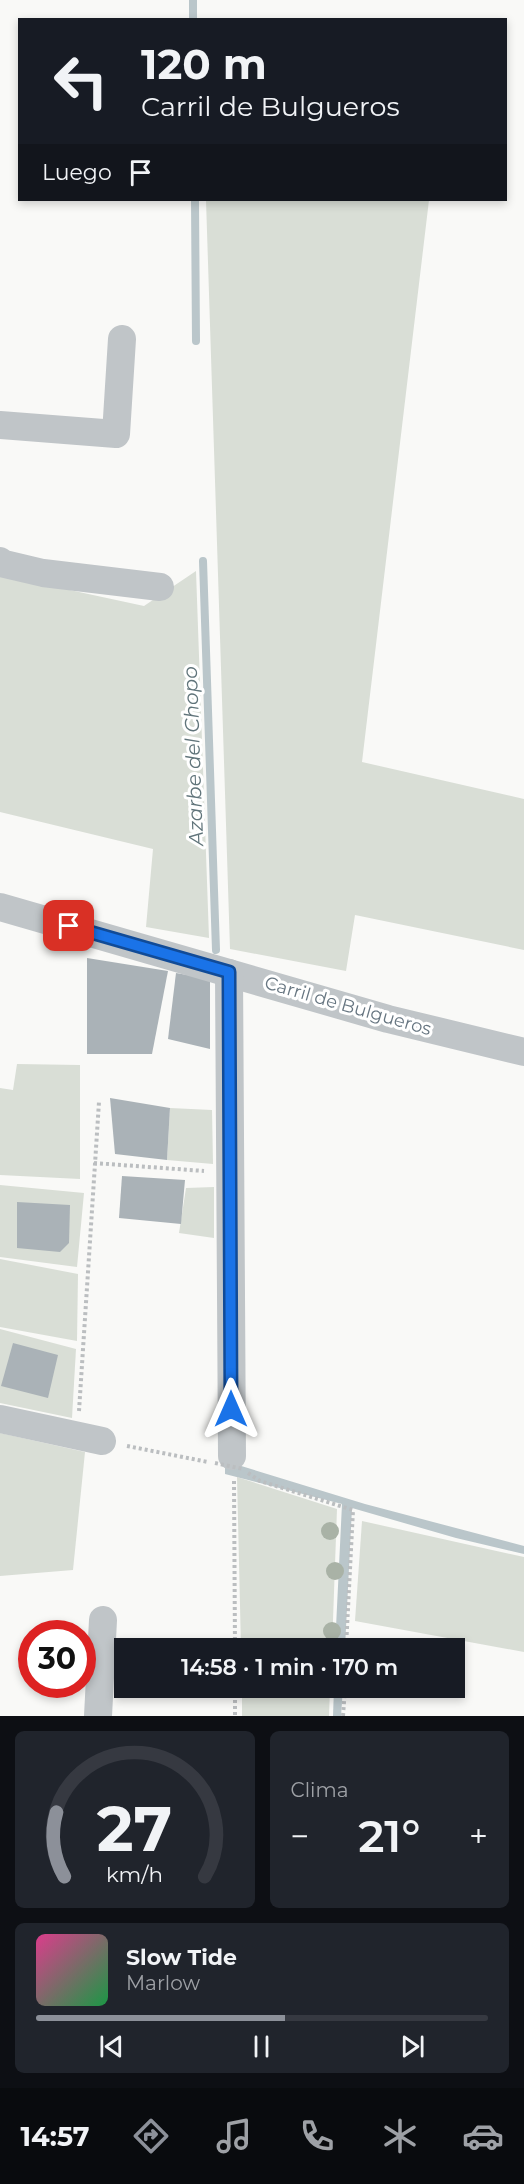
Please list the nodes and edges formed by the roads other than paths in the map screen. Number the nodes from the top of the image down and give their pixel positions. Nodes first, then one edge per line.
1 (122, 339) dead end
2 (0, 425) edge
3 (0, 561) edge
4 (160, 587) dead end
5 (0, 907) edge
6 (229, 972) junction
7 (524, 1052) edge
8 (0, 1419) edge
9 (90, 1439) road end
10 (230, 1463) road end
11 (103, 1620) dead end
12 (98, 1716) edge

1 - 2 street
3 - 4 street
5 - 6 street, Carril de Bulgueros
6 - 7 street, Carril de Bulgueros
6 - 10 street
8 - 9 street
11 - 12 street

